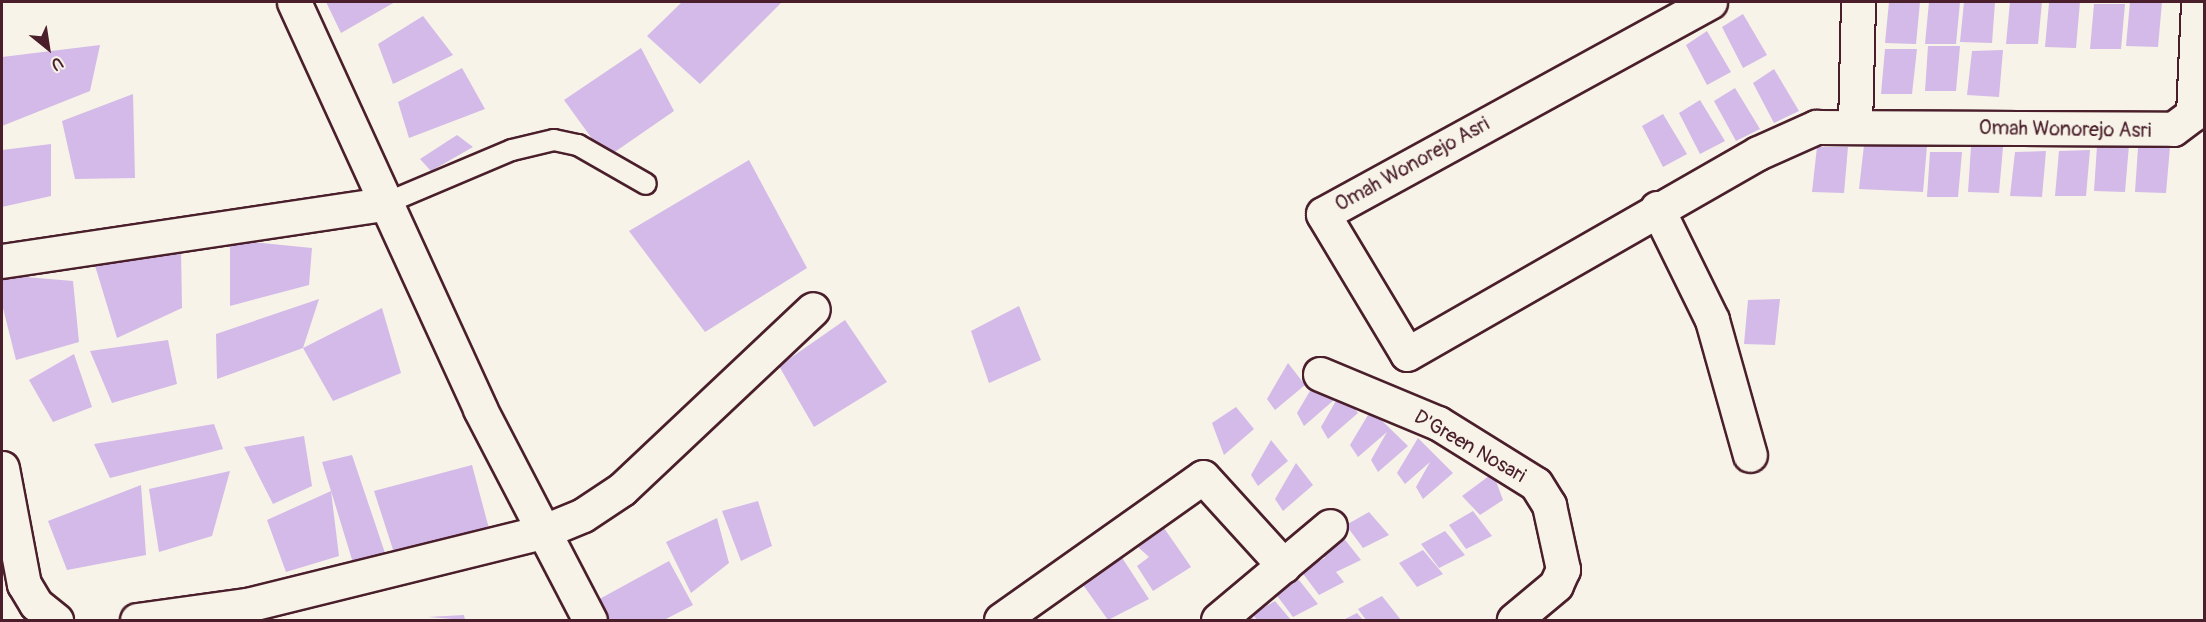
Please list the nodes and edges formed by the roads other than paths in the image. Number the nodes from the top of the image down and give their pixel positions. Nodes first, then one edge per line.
1 (294, 2) edge
2 (1710, 2) edge
3 (1858, 2) edge
4 (2198, 2) edge
5 (1855, 126) junction
6 (646, 184) dead end
7 (384, 204) junction
8 (1657, 208) junction
9 (2, 261) edge
10 (813, 309) dead end
11 (1320, 374) dead end
12 (1750, 455) dead end
13 (2, 468) edge
14 (1330, 526) dead end
15 (542, 532) junction
16 (1284, 566) junction
17 (250, 613) edge
18 (57, 621) edge
19 (137, 621) edge
20 (590, 621) edge
21 (1001, 621) edge
22 (1218, 621) edge
23 (1514, 621) edge

1 - 7 street
2 - 8 street, Omah Wonorejo Asri
3 - 5 street
4 - 5 street, Omah Wonorejo Asri
5 - 8 street, Omah Wonorejo Asri
6 - 7 lane
7 - 9 street
7 - 15 street
8 - 12 street
10 - 15 street
11 - 23 street, D'Green Nosari
13 - 18 street
14 - 16 street
15 - 17 street
15 - 20 street
16 - 21 street
16 - 22 street
17 - 19 street

